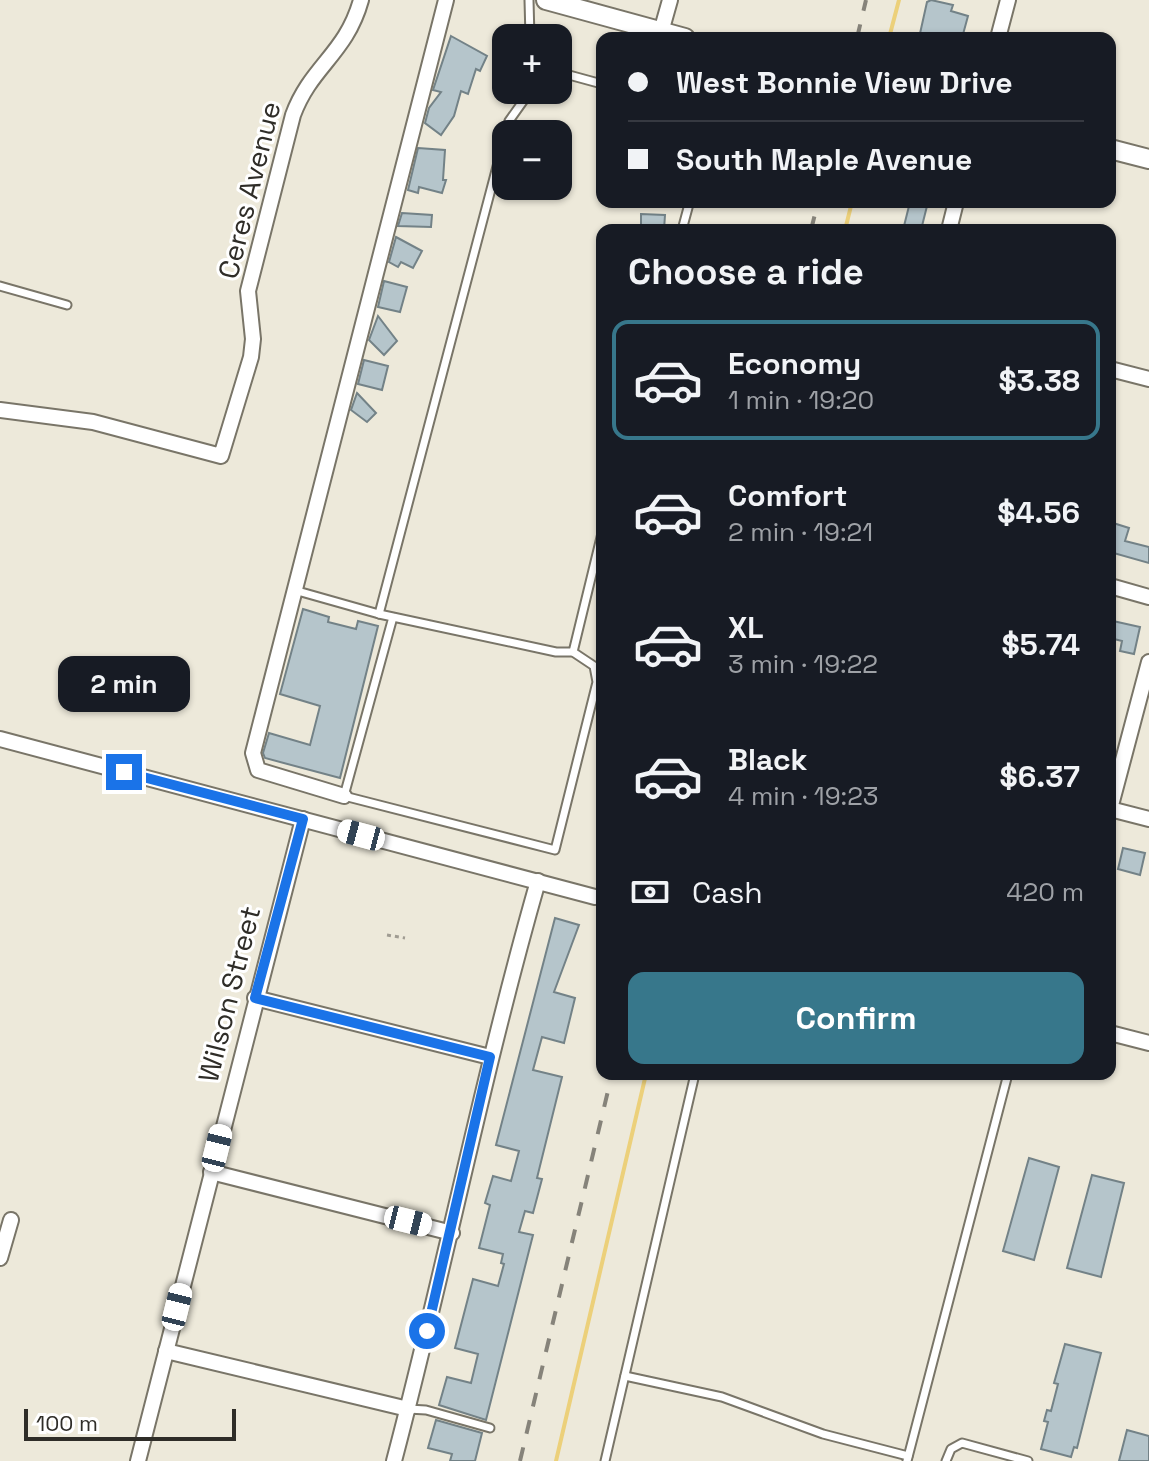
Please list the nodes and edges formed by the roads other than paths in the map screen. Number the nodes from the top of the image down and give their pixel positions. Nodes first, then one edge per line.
1 (361, 0) edge
2 (446, 0) edge
3 (529, 0) edge
4 (546, 0) edge
5 (670, 0) edge
6 (1008, 0) edge
7 (530, 24) edge
8 (661, 32) joint
9 (1000, 32) edge
10 (572, 76) edge
11 (596, 82) edge
12 (521, 104) edge
13 (1116, 151) edge
14 (1149, 159) edge
15 (0, 286) edge
16 (67, 305) dead end
17 (1116, 371) edge
18 (1149, 379) edge
19 (0, 410) edge
20 (596, 558) edge
21 (1116, 588) edge
22 (292, 590) junction
23 (1149, 597) edge
24 (379, 614) junction
25 (393, 617) junction
26 (573, 652) junction
27 (1149, 662) edge
28 (596, 671) edge
29 (596, 678) edge
30 (0, 739) edge
31 (1116, 786) edge
32 (344, 796) junction
33 (1116, 811) edge
34 (303, 819) junction
35 (1149, 819) edge
36 (538, 881) junction
37 (595, 897) dead end
38 (255, 998) junction
39 (1116, 1035) edge
40 (1149, 1043) edge
41 (490, 1057) junction
42 (694, 1080) edge
43 (1006, 1080) edge
44 (211, 1172) junction
45 (11, 1220) dead end
46 (452, 1233) junction
47 (0, 1258) edge
48 (166, 1351) junction
49 (625, 1376) junction
50 (408, 1409) junction
51 (490, 1428) dead end
52 (908, 1459) edge
53 (138, 1461) edge
54 (394, 1461) edge
55 (605, 1461) edge
56 (946, 1461) edge
57 (1028, 1461) edge

1 - 19 street, Ceres Avenue
2 - 22 street
3 - 7 lane
4 - 8 street
5 - 8 street
6 - 9 street
10 - 11 lane
12 - 24 lane
13 - 14 street
15 - 16 lane
17 - 18 street
20 - 26 lane
21 - 23 street
22 - 24 lane
22 - 32 street
24 - 25 lane
25 - 26 lane
25 - 32 lane
26 - 28 lane
27 - 31 street
29 - 32 lane
30 - 34 street
33 - 35 street
34 - 36 street
34 - 38 street, Wilson Street
36 - 37 street
36 - 41 street
38 - 41 street
38 - 44 street, Wilson Street
39 - 40 street
41 - 46 street
42 - 49 lane
43 - 52 lane
44 - 46 street
44 - 48 street, Wilson Street
45 - 47 street
46 - 50 street
48 - 50 street
48 - 53 street, Wilson Street
49 - 52 lane
49 - 55 lane
50 - 51 lane
50 - 54 street
56 - 57 lane

